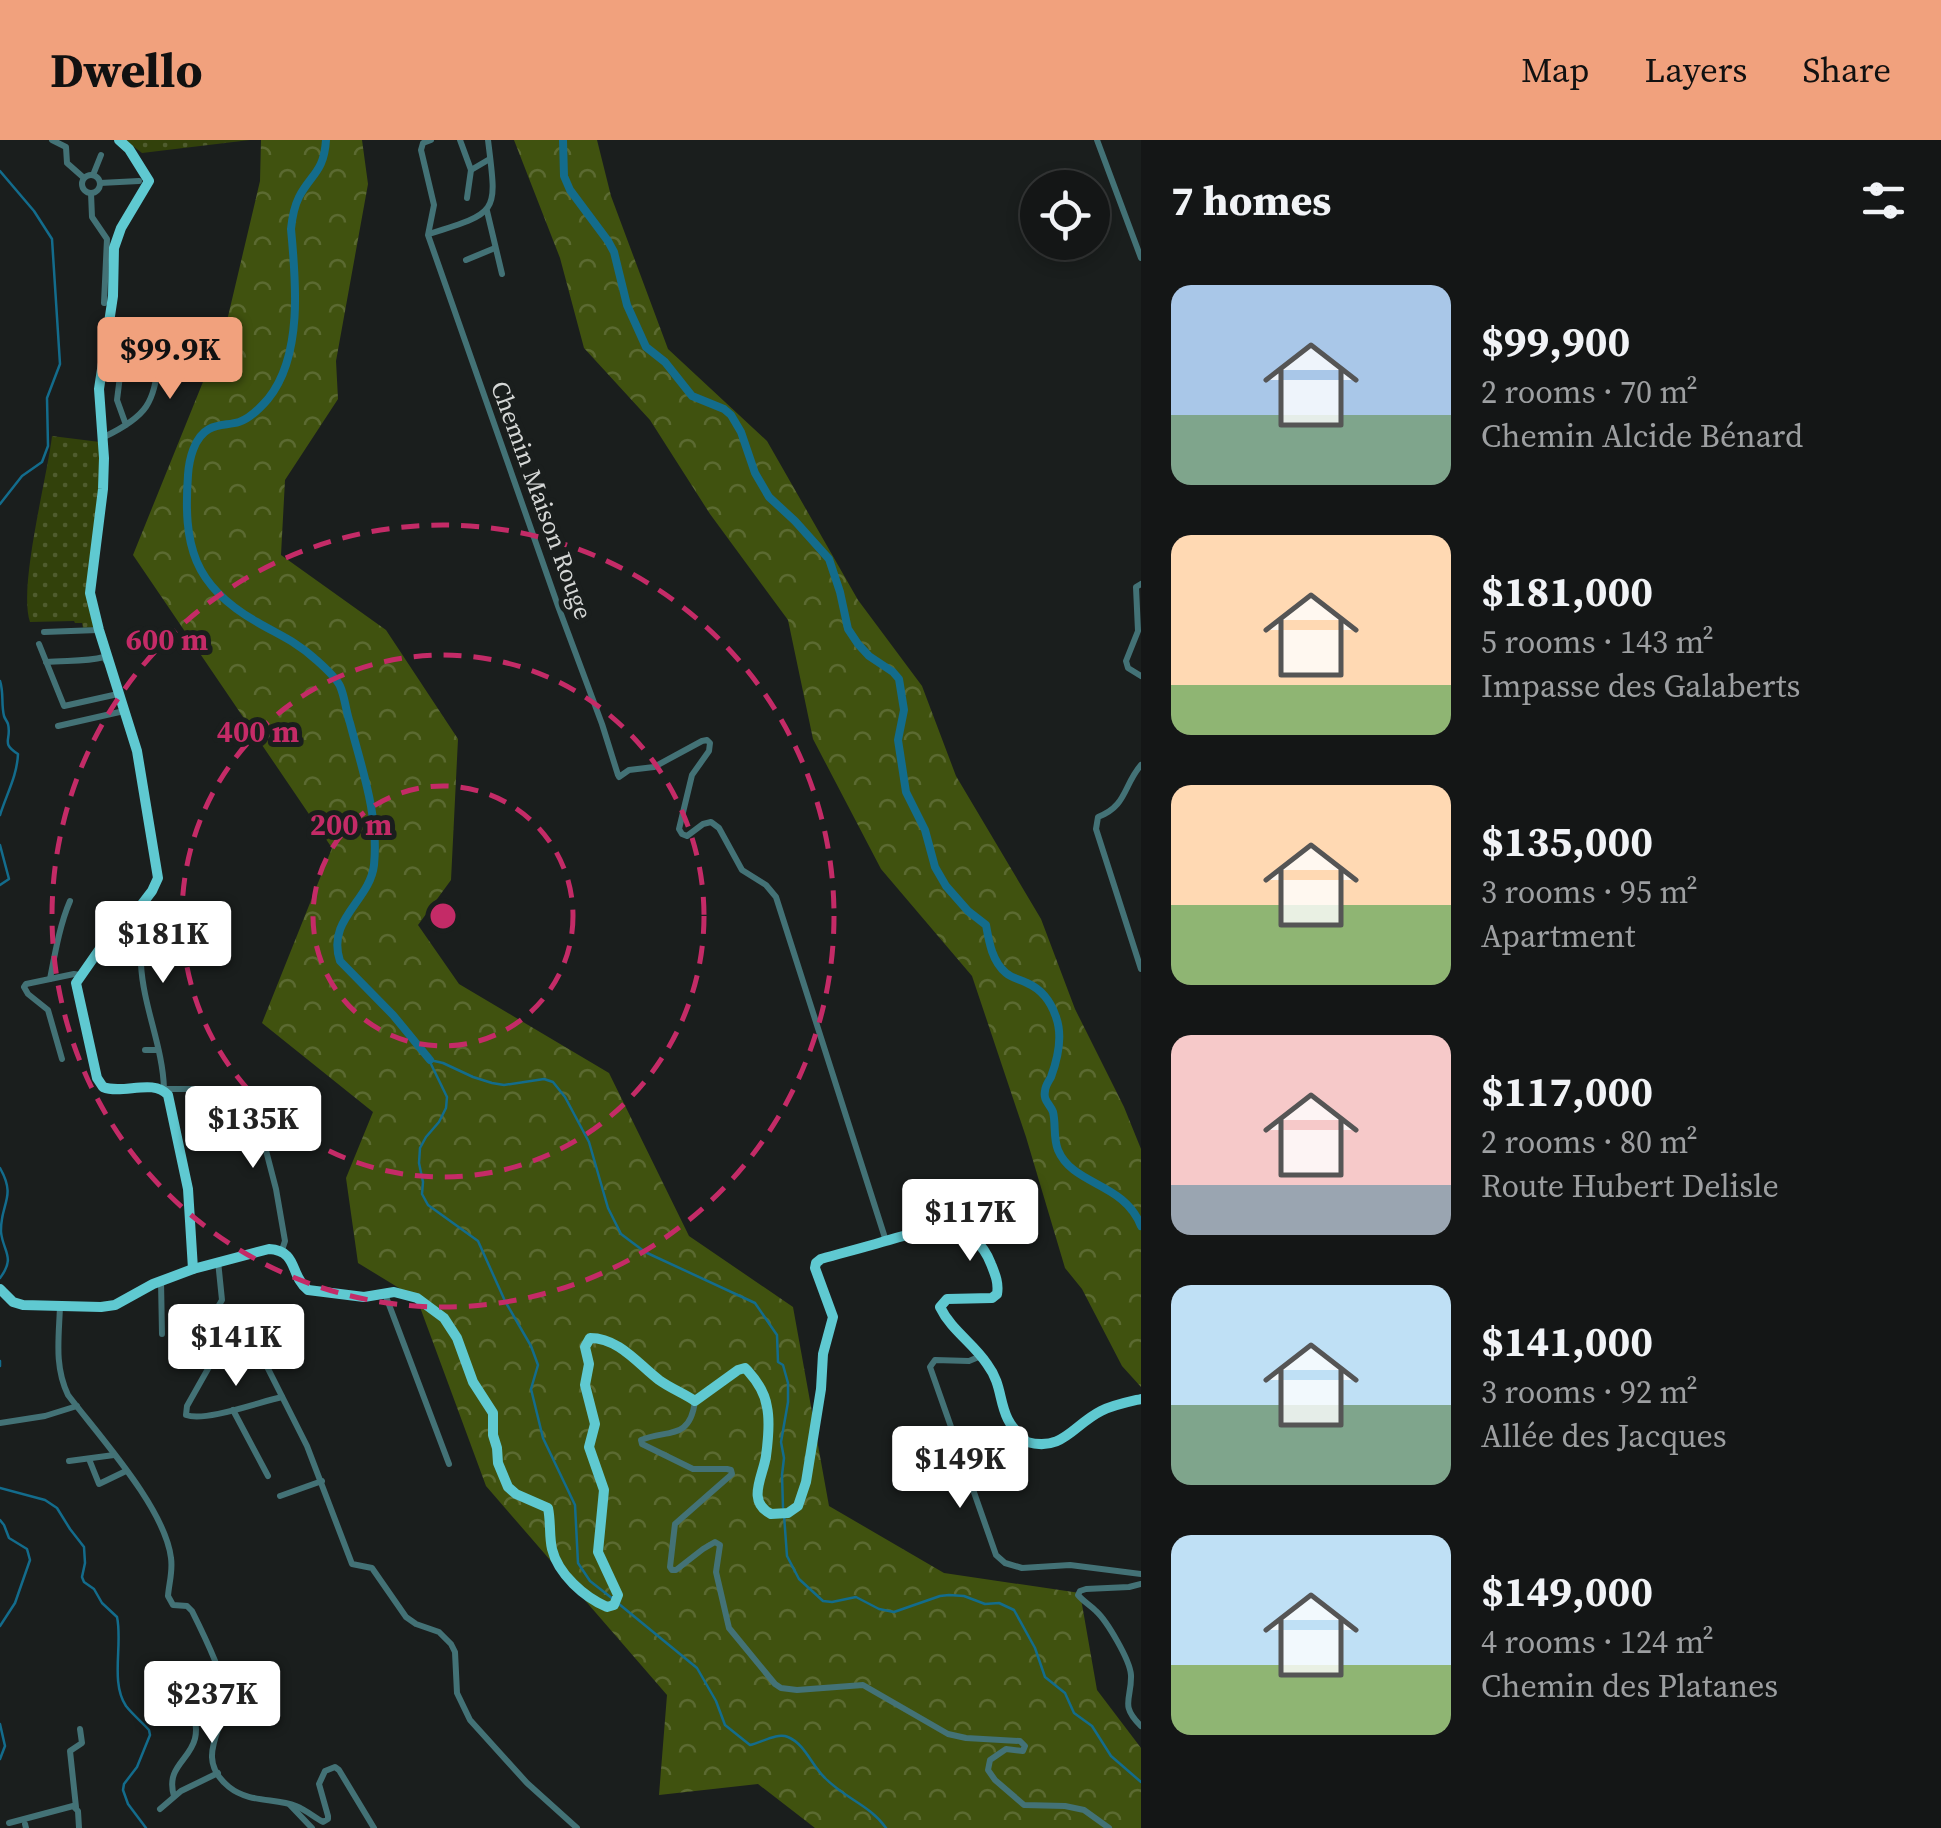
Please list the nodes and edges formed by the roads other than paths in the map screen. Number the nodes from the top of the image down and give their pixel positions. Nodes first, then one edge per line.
1 (52, 140) edge
2 (118, 140) edge
3 (430, 140) edge
4 (460, 140) edge
5 (488, 140) edge
6 (1097, 140) edge
7 (101, 155) dead end
8 (489, 159) junction
9 (470, 170) junction
10 (93, 175) junction
11 (84, 178) junction
12 (143, 181) junction
13 (100, 183) junction
14 (91, 193) junction
15 (467, 198) dead end
16 (487, 211) junction
17 (428, 235) junction
18 (495, 248) junction
19 (1141, 258) edge
20 (466, 260) dead end
21 (502, 274) dead end
22 (104, 303) dead end
23 (126, 425) junction
24 (102, 437) junction
25 (1141, 584) edge
26 (99, 630) junction
27 (44, 632) dead end
28 (39, 644) dead end
29 (46, 662) junction
30 (1141, 676) edge
31 (114, 695) junction
32 (124, 711) junction
33 (58, 726) dead end
34 (1141, 765) edge
35 (70, 901) dead end
36 (148, 909) dead end
37 (1141, 968) edge
38 (80, 975) junction
39 (50, 979) junction
40 (145, 1050) dead end
41 (158, 1050) junction
42 (62, 1059) dead end
43 (163, 1089) junction
44 (886, 1241) junction
45 (282, 1250) junction
46 (218, 1261) junction
47 (194, 1269) junction
48 (161, 1281) junction
49 (0, 1289) edge
50 (384, 1292) junction
51 (60, 1306) junction
52 (249, 1332) dead end
53 (162, 1334) dead end
54 (981, 1356) junction
55 (282, 1397) junction
56 (1141, 1399) edge
57 (695, 1401) junction
58 (76, 1406) junction
59 (232, 1410) junction
60 (0, 1423) edge
61 (114, 1455) junction
62 (89, 1459) junction
63 (69, 1461) dead end
64 (450, 1464) dead end
65 (126, 1471) junction
66 (268, 1476) dead end
67 (322, 1481) junction
68 (280, 1496) dead end
69 (1141, 1574) edge
70 (1141, 1584) edge
71 (190, 1704) dead end
72 (1141, 1726) edge
73 (80, 1728) dead end
74 (218, 1773) junction
75 (174, 1796) junction
76 (289, 1804) junction
77 (76, 1807) junction
78 (160, 1809) dead end
79 (9, 1823) dead end
80 (79, 1828) edge
81 (312, 1828) edge
82 (374, 1828) edge
83 (577, 1828) edge
84 (1109, 1828) edge

1 - 11 street
2 - 12 main road
3 - 17 street, Chemin Maison Rouge
4 - 9 street
5 - 8 street
6 - 19 street
7 - 10 street
8 - 9 street
8 - 16 street
9 - 15 street
10 - 11 street
10 - 13 street
11 - 14 street
12 - 13 street
12 - 24 main road
13 - 14 street
14 - 22 street
16 - 17 street
16 - 18 street
17 - 44 street, Chemin Maison Rouge
18 - 20 street
18 - 21 street
23 - 23 street
23 - 24 street
24 - 26 main road
25 - 30 street
26 - 27 street
26 - 31 main road
28 - 29 street
29 - 31 street
29 - 31 street
31 - 32 main road
32 - 33 street
32 - 38 main road
34 - 37 street
35 - 39 street
36 - 41 street
38 - 39 street
38 - 43 main road
39 - 42 street
40 - 41 street
41 - 43 street
43 - 45 street
43 - 47 main road
44 - 54 main road
44 - 57 main road
45 - 46 main road
45 - 50 main road
46 - 47 main road
46 - 59 street
47 - 48 main road
48 - 51 main road
48 - 53 street
49 - 51 main road
50 - 57 main road
50 - 64 street
51 - 58 street
52 - 55 street
54 - 56 main road
54 - 69 street
55 - 59 street
55 - 67 street
57 - 84 street
58 - 60 street
58 - 61 street
59 - 66 street
61 - 62 street
61 - 65 street
62 - 63 street
62 - 65 street
65 - 74 street
67 - 68 street
67 - 83 street
70 - 72 street
71 - 75 street
73 - 77 street
74 - 75 street
74 - 76 street
75 - 78 street
76 - 81 street
76 - 82 street
77 - 79 street
77 - 80 street

